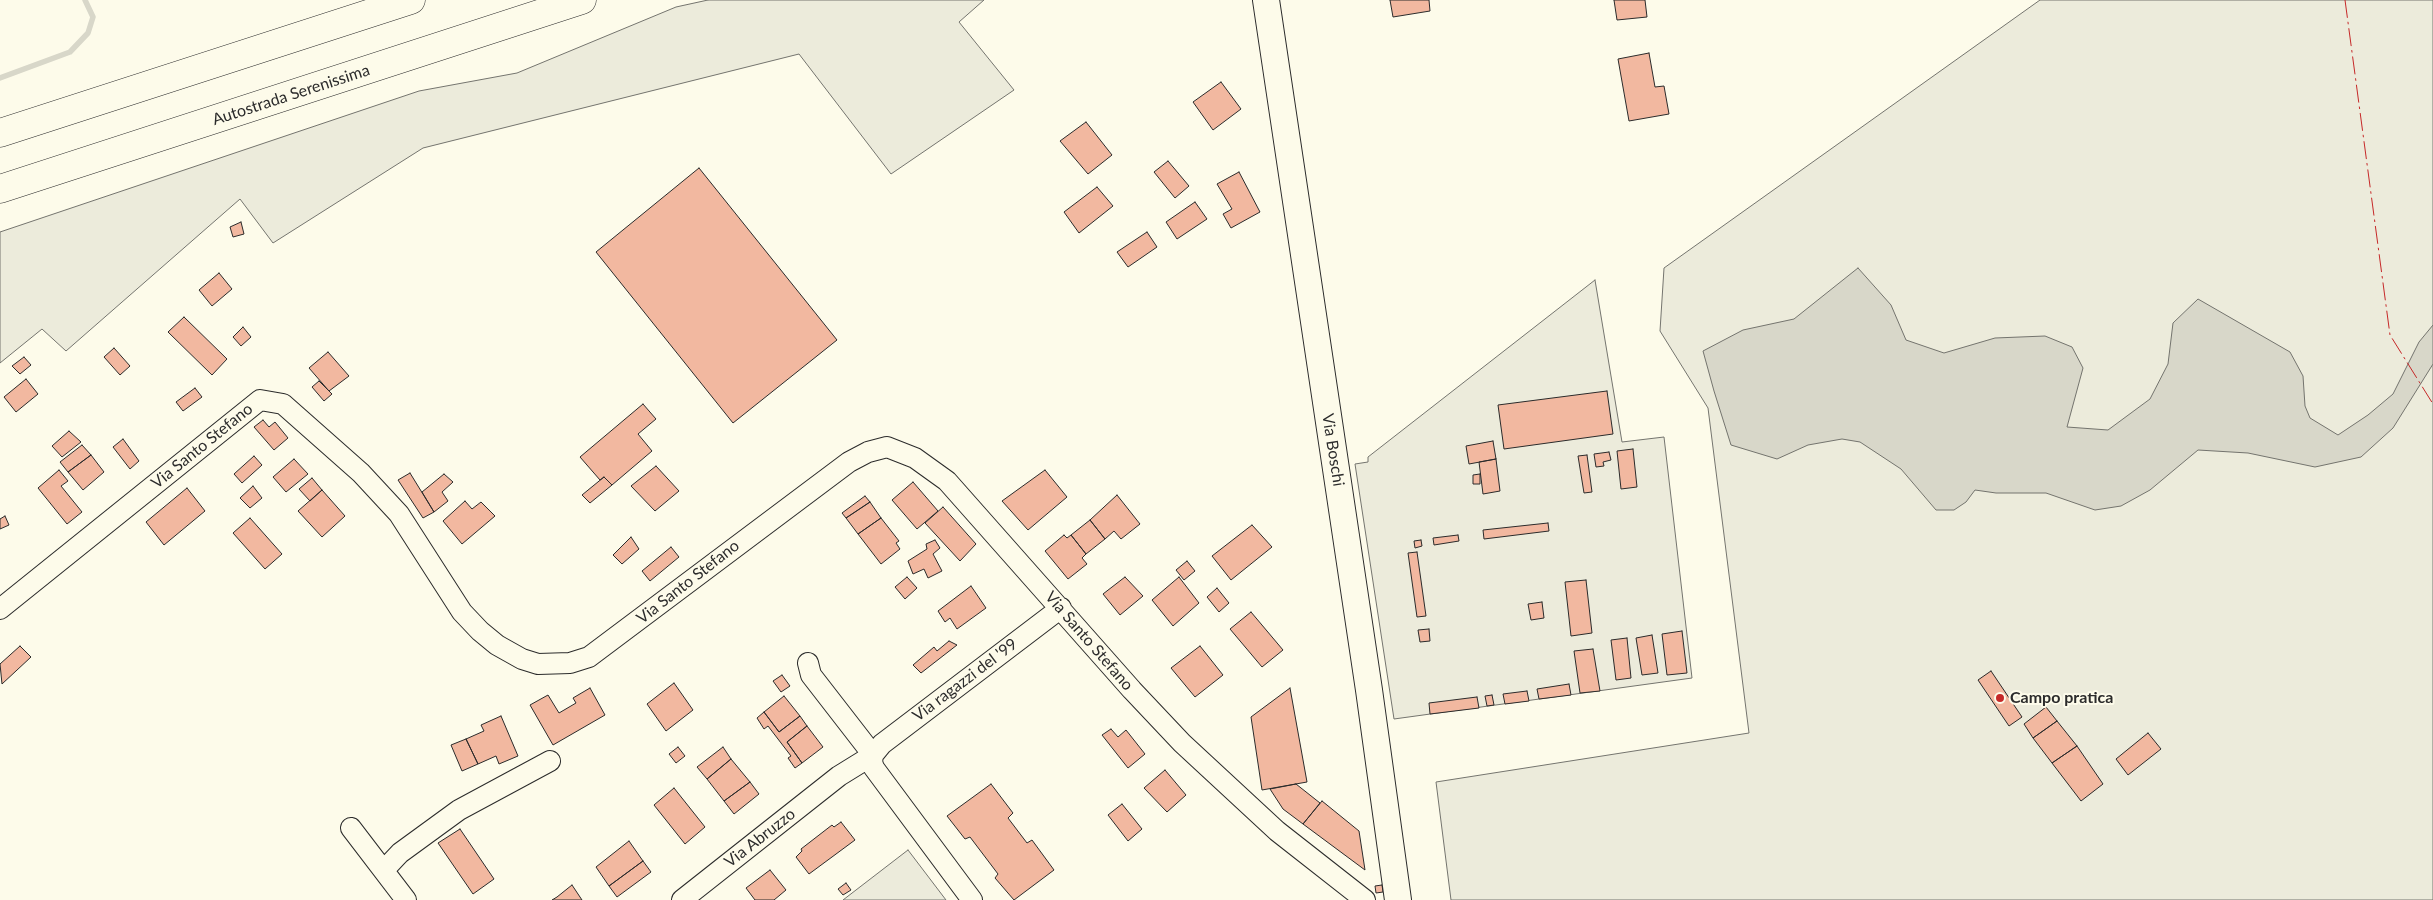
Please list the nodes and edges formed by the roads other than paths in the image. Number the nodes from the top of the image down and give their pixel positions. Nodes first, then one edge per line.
1 (411, 0) edge
2 (582, 0) edge
3 (1266, 0) edge
4 (0, 133) edge
5 (0, 189) edge
6 (1061, 608) junction
7 (0, 609) edge
8 (808, 663) dead end
9 (873, 755) junction
10 (550, 761) dead end
11 (839, 776) joint
12 (351, 828) dead end
13 (384, 870) junction
14 (406, 900) edge
15 (682, 900) edge
16 (972, 900) edge
17 (1365, 900) edge
18 (1398, 900) edge

1 - 4 highway
2 - 5 highway, Autostrada Serenissima
3 - 18 main road, Via Boschi
6 - 7 street, Via Santo Stefano
6 - 9 street, Via ragazzi del '99
6 - 17 street, Via Santo Stefano
8 - 9 street
9 - 11 street, Via ragazzi del '99
9 - 16 street
10 - 13 street
11 - 15 street, Via Abruzzo
12 - 13 street
13 - 14 street

